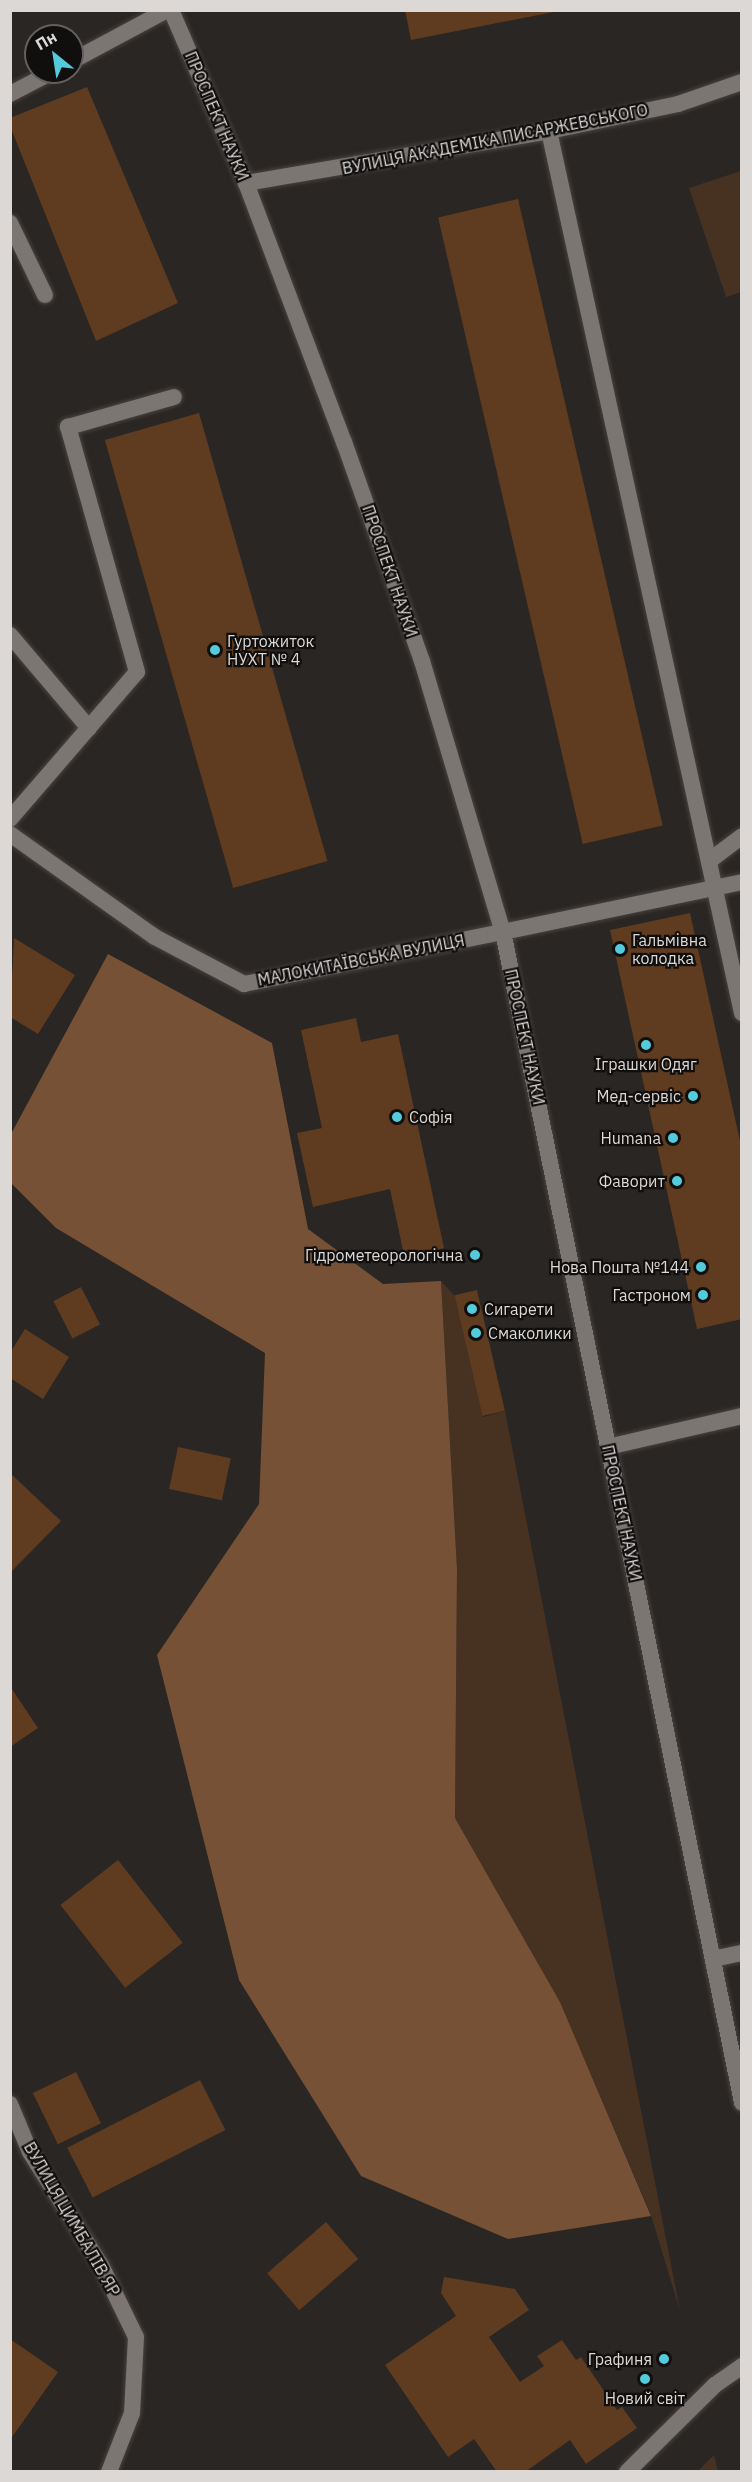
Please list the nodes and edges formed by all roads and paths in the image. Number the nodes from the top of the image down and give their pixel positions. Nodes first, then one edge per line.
1 (169, 10) edge
2 (84, 56) edge
3 (741, 82) edge
4 (29, 84) edge
5 (10, 94) edge
6 (549, 131) junction
7 (246, 183) junction
8 (10, 223) edge
9 (45, 295) dead end
10 (174, 398) dead end
11 (10, 635) edge
12 (90, 728) junction
13 (10, 819) edge
14 (10, 834) edge
15 (741, 836) edge
16 (710, 861) junction
17 (741, 882) edge
18 (715, 887) junction
19 (503, 932) junction
20 (741, 1013) edge
21 (741, 1416) edge
22 (608, 1447) junction
23 (741, 1953) edge
24 (712, 1959) junction
25 (741, 2103) edge
26 (10, 2104) edge
27 (741, 2366) edge
28 (109, 2472) edge
29 (627, 2472) edge

1 - 2 main road
1 - 7 main road, ПРОСПЕКТ НАУКИ
3 - 6 main road, ВУЛИЦЯ АКАДЕМІКА ПИСАРЖЕВСЬКОГО
4 - 5 main road
6 - 7 main road, ВУЛИЦЯ АКАДЕМІКА ПИСАРЖЕВСЬКОГО
6 - 16 main road
7 - 19 main road, ПРОСПЕКТ НАУКИ
8 - 9 main road
10 - 12 main road
11 - 12 main road
12 - 13 main road
14 - 19 main road, МАЛОКИТАЇВСЬКА ВУЛИЦЯ
15 - 16 main road
16 - 18 main road
17 - 18 main road, МАЛОКИТАЇВСЬКА ВУЛИЦЯ
18 - 19 main road, МАЛОКИТАЇВСЬКА ВУЛИЦЯ
18 - 20 main road
19 - 22 main road, ПРОСПЕКТ НАУКИ
21 - 22 main road
22 - 24 main road, ПРОСПЕКТ НАУКИ
23 - 24 main road
24 - 25 main road, ПРОСПЕКТ НАУКИ
26 - 28 main road, ВУЛИЦЯ ЦИМБАЛІВ ЯР
27 - 29 main road

